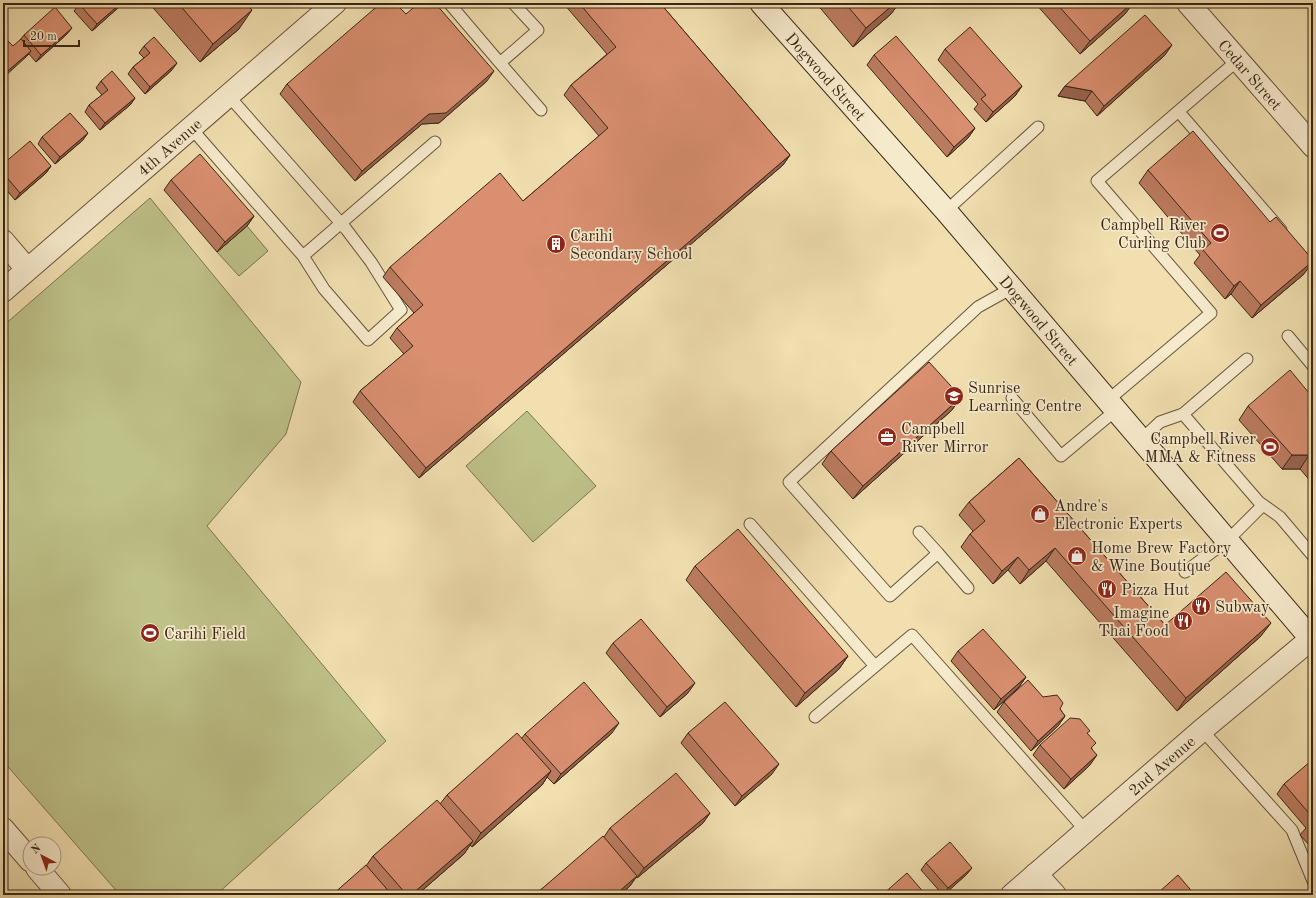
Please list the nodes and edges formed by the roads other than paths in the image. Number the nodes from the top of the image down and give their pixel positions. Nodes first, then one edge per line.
1 (335, 3) edge
2 (449, 3) edge
3 (513, 3) edge
4 (761, 3) edge
5 (1188, 3) edge
6 (1238, 60) junction
7 (500, 62) junction
8 (228, 95) junction
9 (541, 110) dead end
10 (1179, 112) junction
11 (1038, 127) dead end
12 (191, 128) junction
13 (435, 142) dead end
14 (1313, 146) edge
15 (946, 211) junction
16 (340, 224) junction
17 (1287, 237) edge
18 (3, 241) edge
19 (303, 256) junction
20 (27, 269) junction
21 (1012, 288) junction
22 (3, 290) edge
23 (1288, 336) dead end
24 (1247, 359) dead end
25 (1313, 366) edge
26 (1012, 398) dead end
27 (1112, 405) junction
28 (1183, 414) junction
29 (1142, 439) junction
30 (1262, 504) junction
31 (750, 524) dead end
32 (919, 532) dead end
33 (1228, 540) junction
34 (938, 553) junction
35 (1313, 556) edge
36 (1185, 572) dead end
37 (968, 588) dead end
38 (1312, 639) edge
39 (875, 666) junction
40 (815, 717) dead end
41 (1202, 730) junction
42 (3, 828) edge
43 (1086, 831) junction
44 (22, 851) edge
45 (1036, 874) junction
46 (44, 876) edge
47 (1313, 881) edge
48 (60, 895) edge
49 (1012, 895) edge
50 (1054, 895) edge

1 - 8 street, 4th Avenue
2 - 7 lane
3 - 7 lane
4 - 15 street, Dogwood Street
5 - 6 street, Cedar Street
6 - 10 lane
6 - 14 street, Cedar Street
7 - 9 lane
8 - 12 street, 4th Avenue
8 - 16 lane
10 - 17 lane
10 - 27 lane
11 - 15 lane
12 - 19 lane
12 - 20 street, 4th Avenue
13 - 16 lane
15 - 21 street, Dogwood Street
16 - 19 lane
16 - 19 lane
18 - 20 street
20 - 22 street, 4th Avenue
21 - 27 street, Dogwood Street
21 - 34 lane
23 - 25 lane
24 - 28 lane
26 - 27 lane
27 - 29 street, Dogwood Street
28 - 29 lane
28 - 30 lane
29 - 33 street, Dogwood Street
30 - 33 lane
30 - 35 lane
31 - 39 lane
32 - 34 lane
33 - 36 lane
33 - 38 street, Dogwood Street
34 - 37 lane
38 - 41 street, 2nd Avenue
39 - 40 lane
39 - 43 lane
41 - 43 street, 2nd Avenue
41 - 47 lane
42 - 44 street
43 - 45 street, 2nd Avenue
45 - 49 street, 2nd Avenue
45 - 50 street
46 - 48 street

